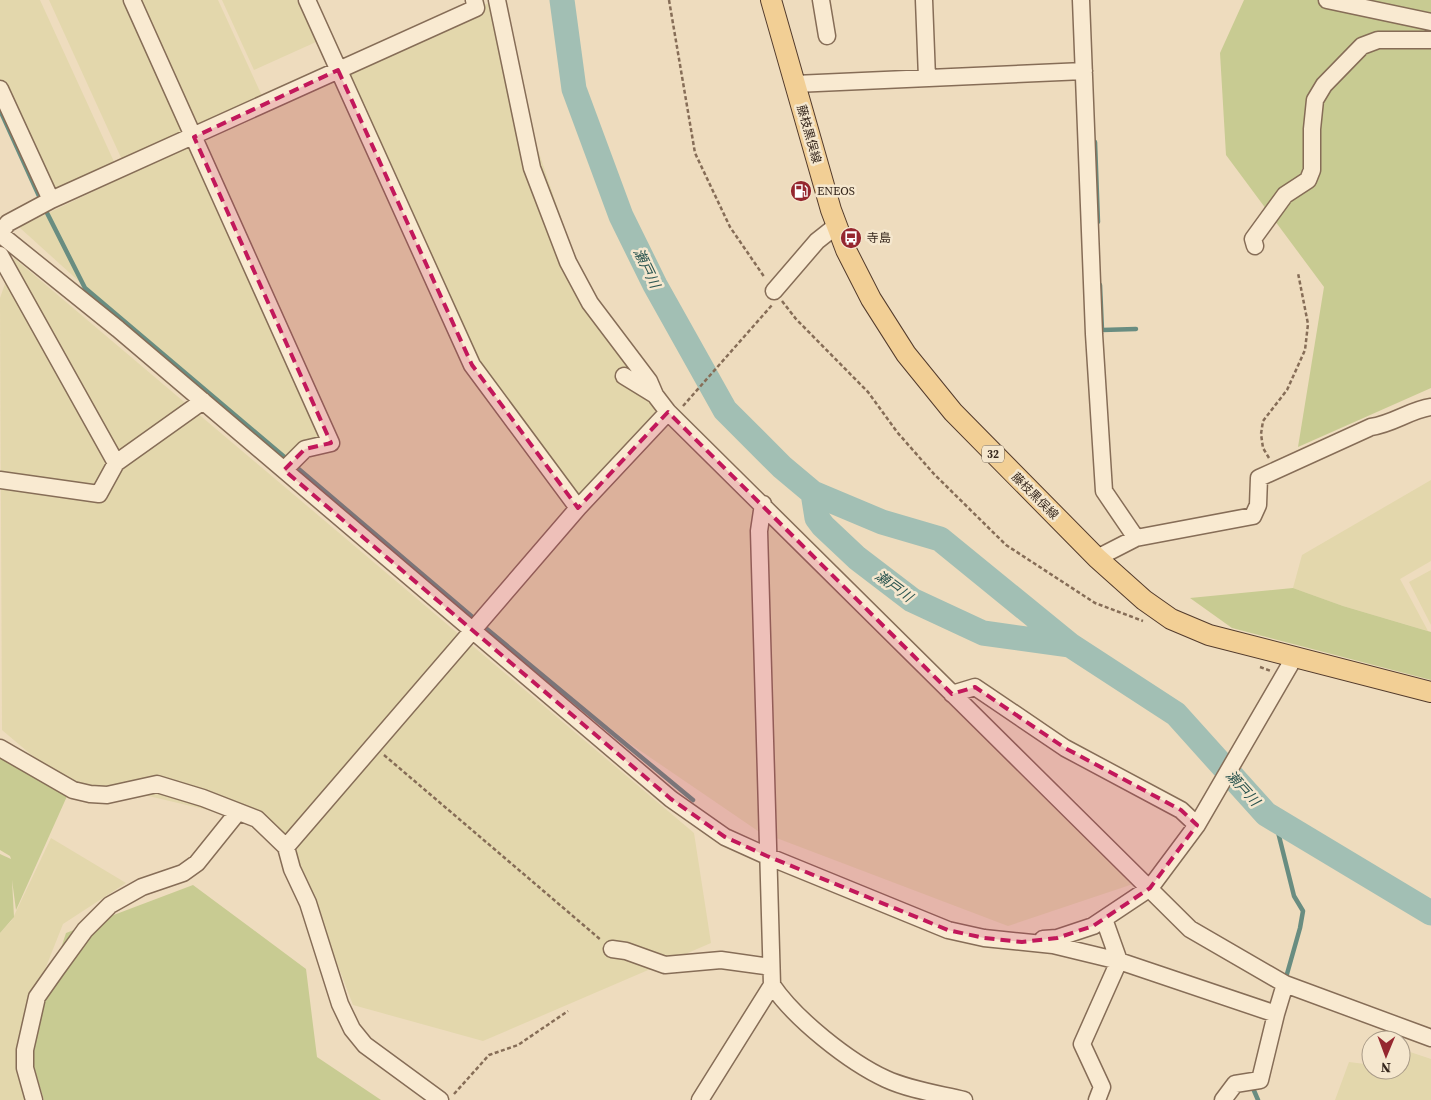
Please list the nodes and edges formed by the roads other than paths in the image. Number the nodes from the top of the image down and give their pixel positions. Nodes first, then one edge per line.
1 (132, 0) edge
2 (307, 0) edge
3 (474, 0) edge
4 (497, 0) edge
5 (771, 0) edge
6 (821, 0) edge
7 (924, 0) edge
8 (1081, 0) edge
9 (1327, 0) edge
10 (1431, 22) edge
11 (827, 36) dead end
12 (1431, 40) edge
13 (338, 70) junction
14 (1084, 71) junction
15 (927, 78) junction
16 (795, 84) junction
17 (0, 90) edge
18 (194, 137) junction
19 (51, 200) junction
20 (836, 226) junction
21 (0, 234) edge
22 (1255, 246) dead end
23 (0, 255) edge
24 (776, 294) road end
25 (624, 376) dead end
26 (655, 395) junction
27 (203, 401) junction
28 (1431, 407) edge
29 (674, 411) junction
30 (116, 463) junction
31 (284, 470) junction
32 (0, 480) edge
33 (763, 504) junction
34 (578, 508) junction
35 (1136, 538) junction
36 (1097, 558) junction
37 (472, 630) junction
38 (1294, 658) junction
39 (1431, 692) edge
40 (952, 694) junction
41 (0, 748) edge
42 (238, 812) junction
43 (1197, 825) junction
44 (286, 847) junction
45 (767, 856) junction
46 (1150, 888) junction
47 (1104, 919) junction
48 (1022, 942) junction
49 (612, 949) road end
50 (1119, 961) junction
51 (770, 967) junction
52 (1285, 984) junction
53 (772, 985) junction
54 (1276, 1014) junction
55 (1431, 1038) edge
56 (446, 1098) edge
57 (34, 1100) edge
58 (700, 1100) edge
59 (964, 1100) edge
60 (1097, 1100) edge
61 (1223, 1100) edge

1 - 18 street
2 - 13 street
3 - 13 street
4 - 26 street
5 - 16 main road, 藤枝黒俣線 / 32
6 - 11 street
7 - 15 street
8 - 14 street
9 - 10 street
12 - 22 street
13 - 18 street
13 - 34 street
14 - 15 street
14 - 35 street
15 - 16 street
16 - 20 main road, 藤枝黒俣線 / 32
17 - 19 street
18 - 19 street
18 - 31 street
19 - 21 street
20 - 24 street
20 - 36 main road, 藤枝黒俣線 / 32
21 - 27 street
23 - 30 street
25 - 26 street
26 - 29 street
27 - 30 street
27 - 31 street
28 - 35 street
29 - 33 street
29 - 34 street
30 - 32 street
31 - 37 street
33 - 40 street
33 - 45 street
34 - 37 street
35 - 36 street
36 - 38 main road, 藤枝黒俣線 / 32
37 - 44 street
37 - 45 street
38 - 39 main road, 藤枝黒俣線 / 32
38 - 43 street
40 - 43 street
40 - 46 street
41 - 42 street
42 - 44 street
42 - 57 street
43 - 46 street
44 - 56 street
45 - 48 street
45 - 51 street
46 - 47 street
46 - 52 street
47 - 48 street
47 - 50 street
48 - 50 street
49 - 51 street
50 - 54 street
50 - 60 street
51 - 53 street
52 - 54 street
52 - 55 street
53 - 58 street
53 - 59 street
54 - 61 street

